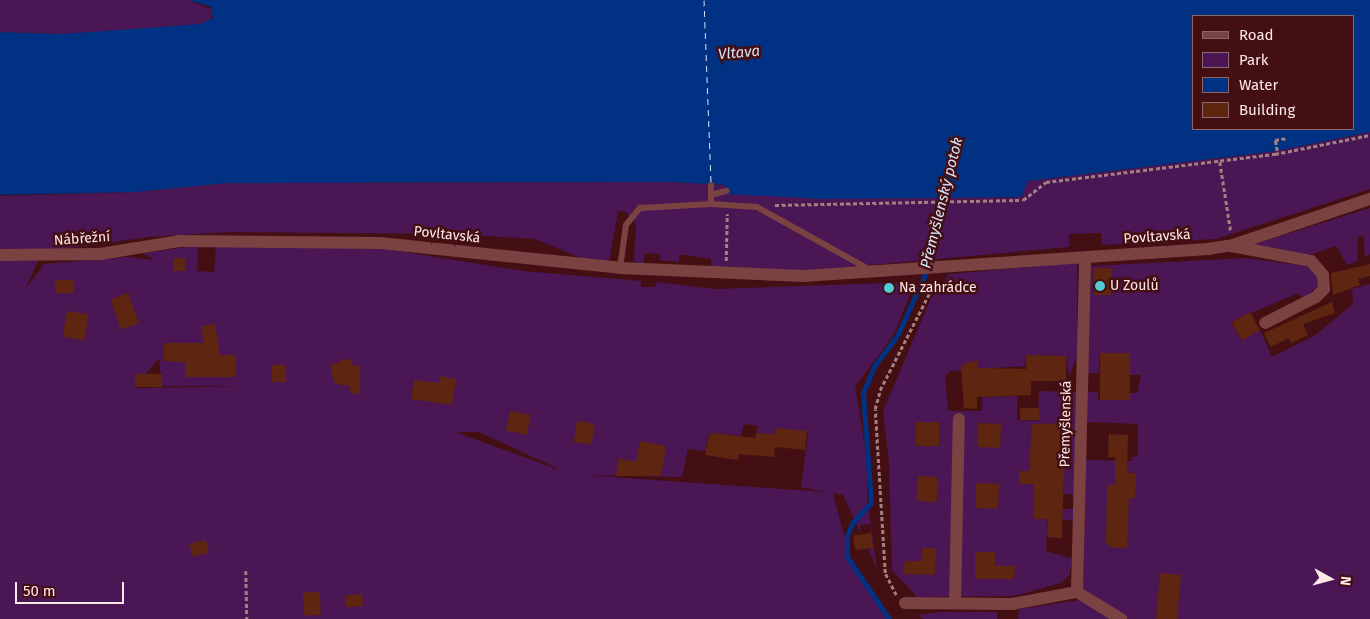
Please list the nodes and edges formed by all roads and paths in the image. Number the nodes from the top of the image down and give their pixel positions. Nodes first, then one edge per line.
1 (1370, 135) edge
2 (1288, 138) dead end
3 (1277, 151) dead end
4 (1220, 162) junction
5 (711, 185) dead end
6 (726, 191) dead end
7 (711, 195) junction
8 (1370, 199) edge
9 (711, 204) junction
10 (727, 206) junction
11 (757, 208) junction
12 (165, 242) joint
13 (1232, 246) junction
14 (0, 255) edge
15 (1085, 257) junction
16 (939, 267) junction
17 (620, 268) junction
18 (726, 270) junction
19 (874, 272) junction
20 (1265, 323) dead end
21 (959, 419) dead end
22 (246, 570) dead end
23 (1078, 592) junction
24 (905, 603) joint
25 (955, 603) junction
26 (247, 619) edge
27 (1121, 619) edge

1 - 4 path
2 - 3 path
4 - 11 path
4 - 13 path
5 - 7 lane
6 - 7 lane
7 - 9 lane
8 - 13 street, Povltavská
9 - 10 lane
9 - 17 lane
10 - 11 lane
10 - 18 path
11 - 19 lane
12 - 14 street, Nábřežní
12 - 17 street, Povltavská
13 - 15 street, Povltavská
13 - 20 street
15 - 16 street, Povltavská
15 - 23 street, Přemyšlenská
16 - 19 street, Povltavská
16 - 24 path
17 - 18 street, Povltavská
18 - 19 street, Povltavská
21 - 25 street
22 - 26 path
23 - 25 street
23 - 27 street
24 - 25 street

